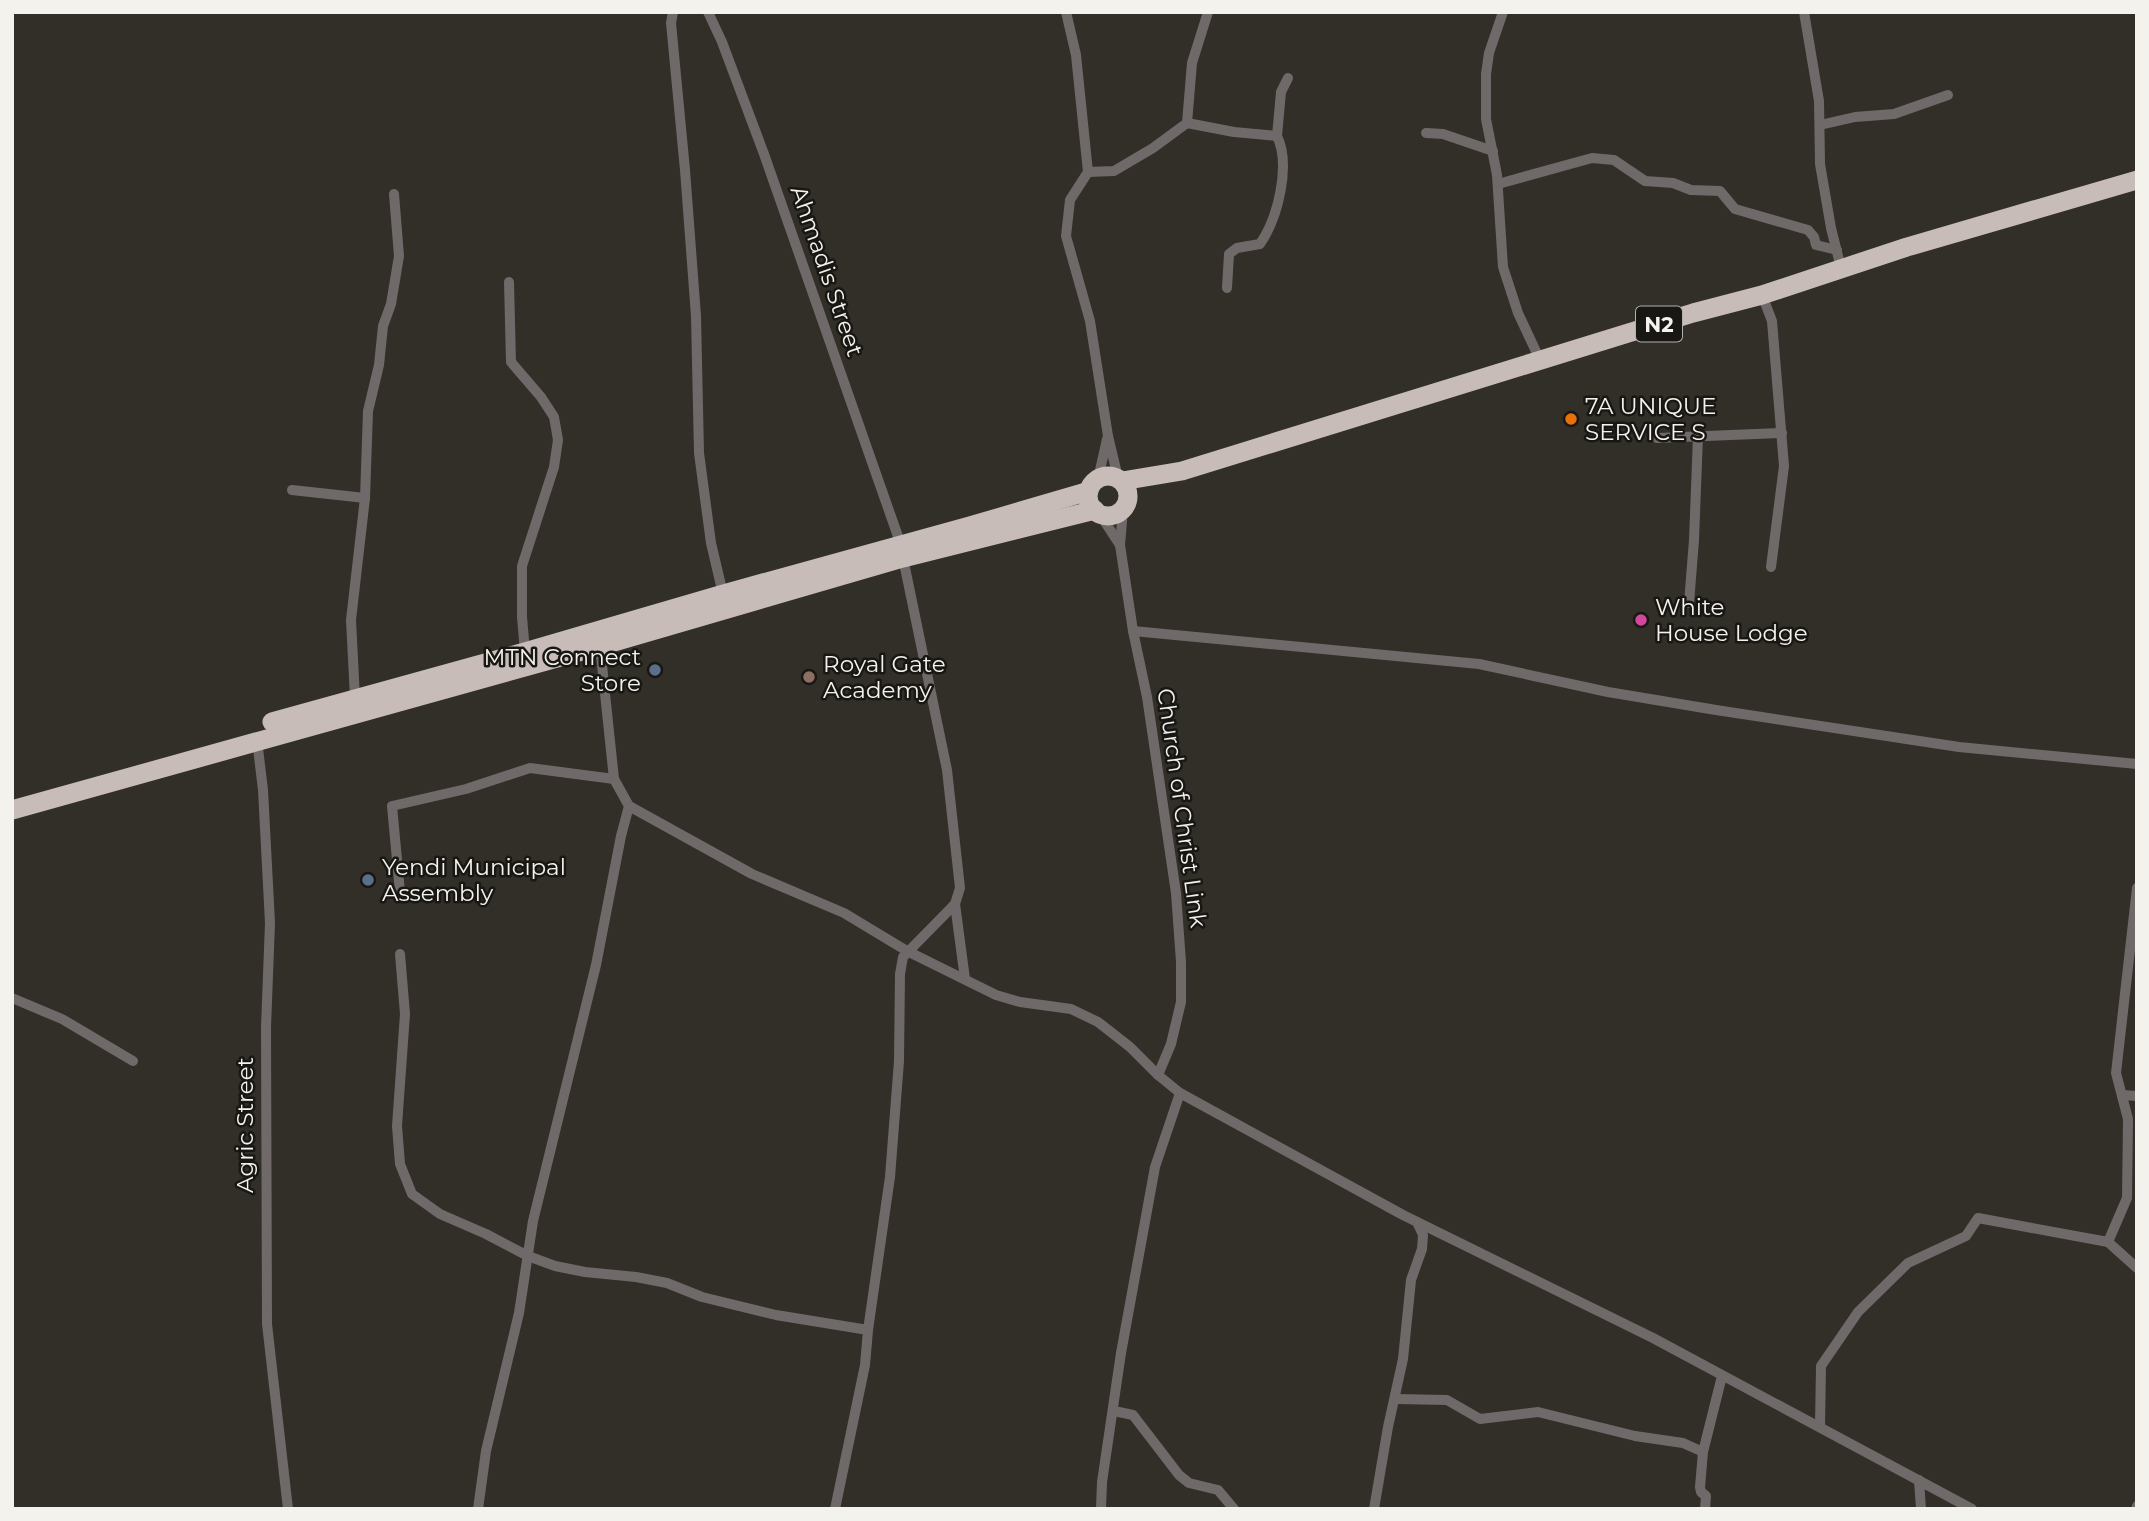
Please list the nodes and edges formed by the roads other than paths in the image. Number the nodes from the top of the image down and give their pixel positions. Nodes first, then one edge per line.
1 (673, 12) edge
2 (708, 12) edge
3 (1066, 12) edge
4 (1208, 12) edge
5 (1503, 12) edge
6 (1804, 12) edge
7 (1288, 78) dead end
8 (1948, 95) dead end
9 (1187, 123) junction
10 (1820, 125) junction
11 (1426, 133) dead end
12 (1277, 136) junction
13 (1493, 151) junction
14 (1088, 172) junction
15 (2137, 180) edge
16 (1497, 184) junction
17 (394, 194) dead end
18 (1839, 259) junction
19 (509, 282) dead end
20 (1227, 288) dead end
21 (1762, 295) junction
22 (1540, 360) junction
23 (1782, 433) junction
24 (1108, 436) junction
25 (1698, 436) junction
26 (1657, 438) dead end
27 (1182, 471) junction
28 (1120, 479) junction
29 (1093, 485) junction
30 (292, 490) dead end
31 (365, 498) junction
32 (1125, 505) junction
33 (1097, 512) junction
34 (1119, 545) junction
35 (902, 552) junction
36 (1771, 566) dead end
37 (723, 594) junction
38 (1689, 603) dead end
39 (1133, 631) junction
40 (600, 646) junction
41 (525, 652) junction
42 (355, 698) junction
43 (256, 734) junction
44 (2137, 764) edge
45 (614, 779) junction
46 (12, 796) edge
47 (629, 806) junction
48 (12, 810) edge
49 (2137, 888) edge
50 (400, 892) dead end
51 (955, 904) junction
52 (907, 951) junction
53 (400, 954) dead end
54 (965, 979) junction
55 (12, 998) edge
56 (133, 1061) dead end
57 (1158, 1075) junction
58 (1180, 1093) junction
59 (2122, 1095) junction
60 (2137, 1096) edge
61 (1417, 1222) junction
62 (2108, 1242) junction
63 (528, 1256) junction
64 (2137, 1268) edge
65 (868, 1330) junction
66 (1722, 1376) junction
67 (1395, 1399) junction
68 (1114, 1411) junction
69 (1821, 1426) junction
70 (1703, 1452) junction
71 (1919, 1480) junction
72 (288, 1509) edge
73 (478, 1509) edge
74 (835, 1509) edge
75 (1101, 1509) edge
76 (1234, 1509) edge
77 (1374, 1509) edge
78 (1705, 1509) edge
79 (1921, 1509) edge
80 (1972, 1509) edge

1 - 37 street
2 - 35 street, Ahmadis Street
3 - 14 street
4 - 9 street
5 - 13 street
6 - 10 street
7 - 12 street
8 - 10 street
9 - 12 street
9 - 14 street
10 - 18 street
11 - 13 street
12 - 20 street
13 - 16 street
14 - 24 street
15 - 18 highway, N2
16 - 18 street
16 - 22 street
17 - 31 street
18 - 21 highway, N2
19 - 41 street
21 - 22 highway, N2
21 - 23 street
22 - 27 highway, N2
23 - 25 street
23 - 36 street
24 - 28 street
24 - 29 street
25 - 26 street
25 - 38 street
27 - 28 highway, N2
27 - 32 highway, N2
28 - 29 highway
28 - 32 highway
29 - 33 highway
29 - 35 highway
30 - 31 street
31 - 42 street
32 - 33 highway
32 - 34 street, Church of Christ Link
33 - 34 street, Church of Christ Link
33 - 35 highway
34 - 39 street, Church of Christ Link
35 - 37 highway
35 - 40 highway
35 - 51 street, Ahmadis Street
37 - 41 highway
39 - 44 street
39 - 57 street, Church of Christ Link
40 - 43 highway
40 - 45 street
41 - 42 highway
42 - 43 highway
43 - 46 highway
43 - 48 highway
43 - 72 street, Agric Street
45 - 47 street
45 - 50 street
47 - 52 street
47 - 63 street
49 - 59 street
51 - 52 street
51 - 54 street, Ahmadis Street
52 - 54 street
52 - 65 street
53 - 63 street
54 - 57 street
55 - 56 street
57 - 58 street
58 - 61 street
58 - 68 street
59 - 60 street
59 - 62 street
61 - 66 street
61 - 67 street
62 - 64 street
62 - 69 street
63 - 65 street
63 - 73 street
65 - 74 street
66 - 69 street
66 - 70 street
67 - 70 street
67 - 77 street
68 - 75 street
68 - 76 street
69 - 71 street
70 - 78 street
71 - 79 street
71 - 80 street

